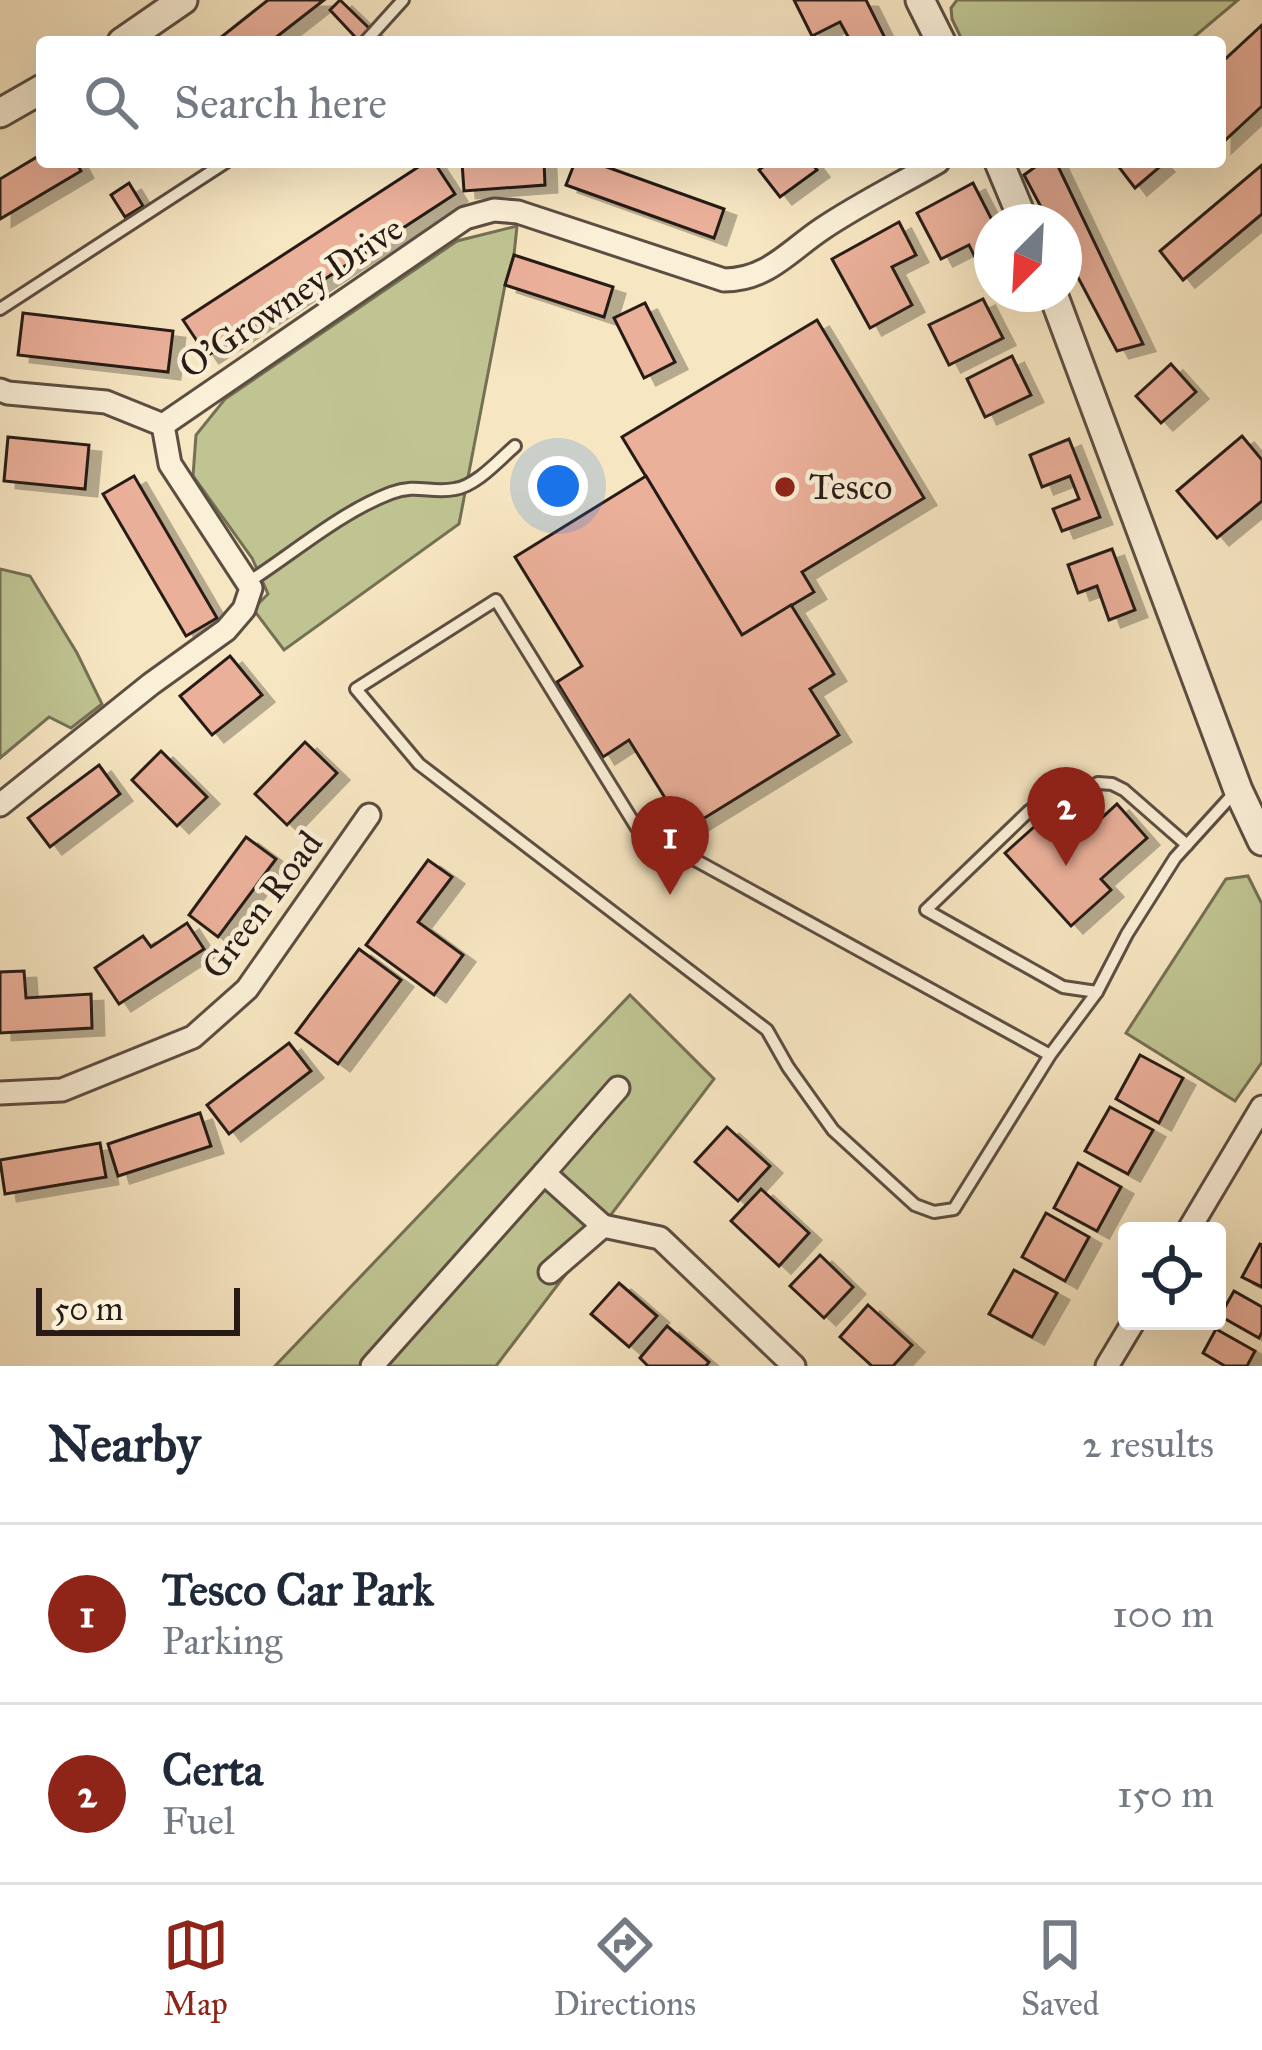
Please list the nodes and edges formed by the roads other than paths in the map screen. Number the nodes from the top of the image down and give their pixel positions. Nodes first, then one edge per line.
1 (183, 0) edge
2 (403, 0) edge
3 (920, 0) edge
4 (131, 36) edge
5 (370, 36) edge
6 (938, 36) edge
7 (36, 92) edge
8 (0, 113) edge
9 (217, 168) edge
10 (928, 168) edge
11 (1001, 168) edge
12 (1016, 204) edge
13 (0, 309) edge
14 (1060, 312) edge
15 (0, 390) edge
16 (164, 425) junction
17 (515, 446) dead end
18 (248, 583) junction
19 (1238, 790) junction
20 (0, 805) edge
21 (369, 815) dead end
22 (1262, 841) edge
23 (1187, 845) junction
24 (1097, 992) junction
25 (1050, 1055) junction
26 (618, 1088) dead end
27 (0, 1093) edge
28 (1262, 1107) edge
29 (544, 1173) junction
30 (1193, 1222) edge
31 (603, 1226) junction
32 (550, 1272) dead end
33 (1129, 1330) edge
34 (372, 1366) edge
35 (794, 1366) edge
36 (1107, 1366) edge

1 - 4 street
2 - 5 lane
3 - 6 street
7 - 8 street
9 - 13 lane
10 - 16 street, O'Growney Drive
11 - 12 street
14 - 19 street
15 - 16 street, O'Growney Drive
16 - 18 street
17 - 18 lane
18 - 20 street
19 - 22 street
19 - 23 lane
21 - 27 street, Green Road
23 - 24 lane
23 - 24 lane
24 - 25 lane
25 - 25 lane
26 - 29 street
28 - 30 street
29 - 31 street
29 - 34 street
31 - 32 street
31 - 35 street
33 - 36 street

